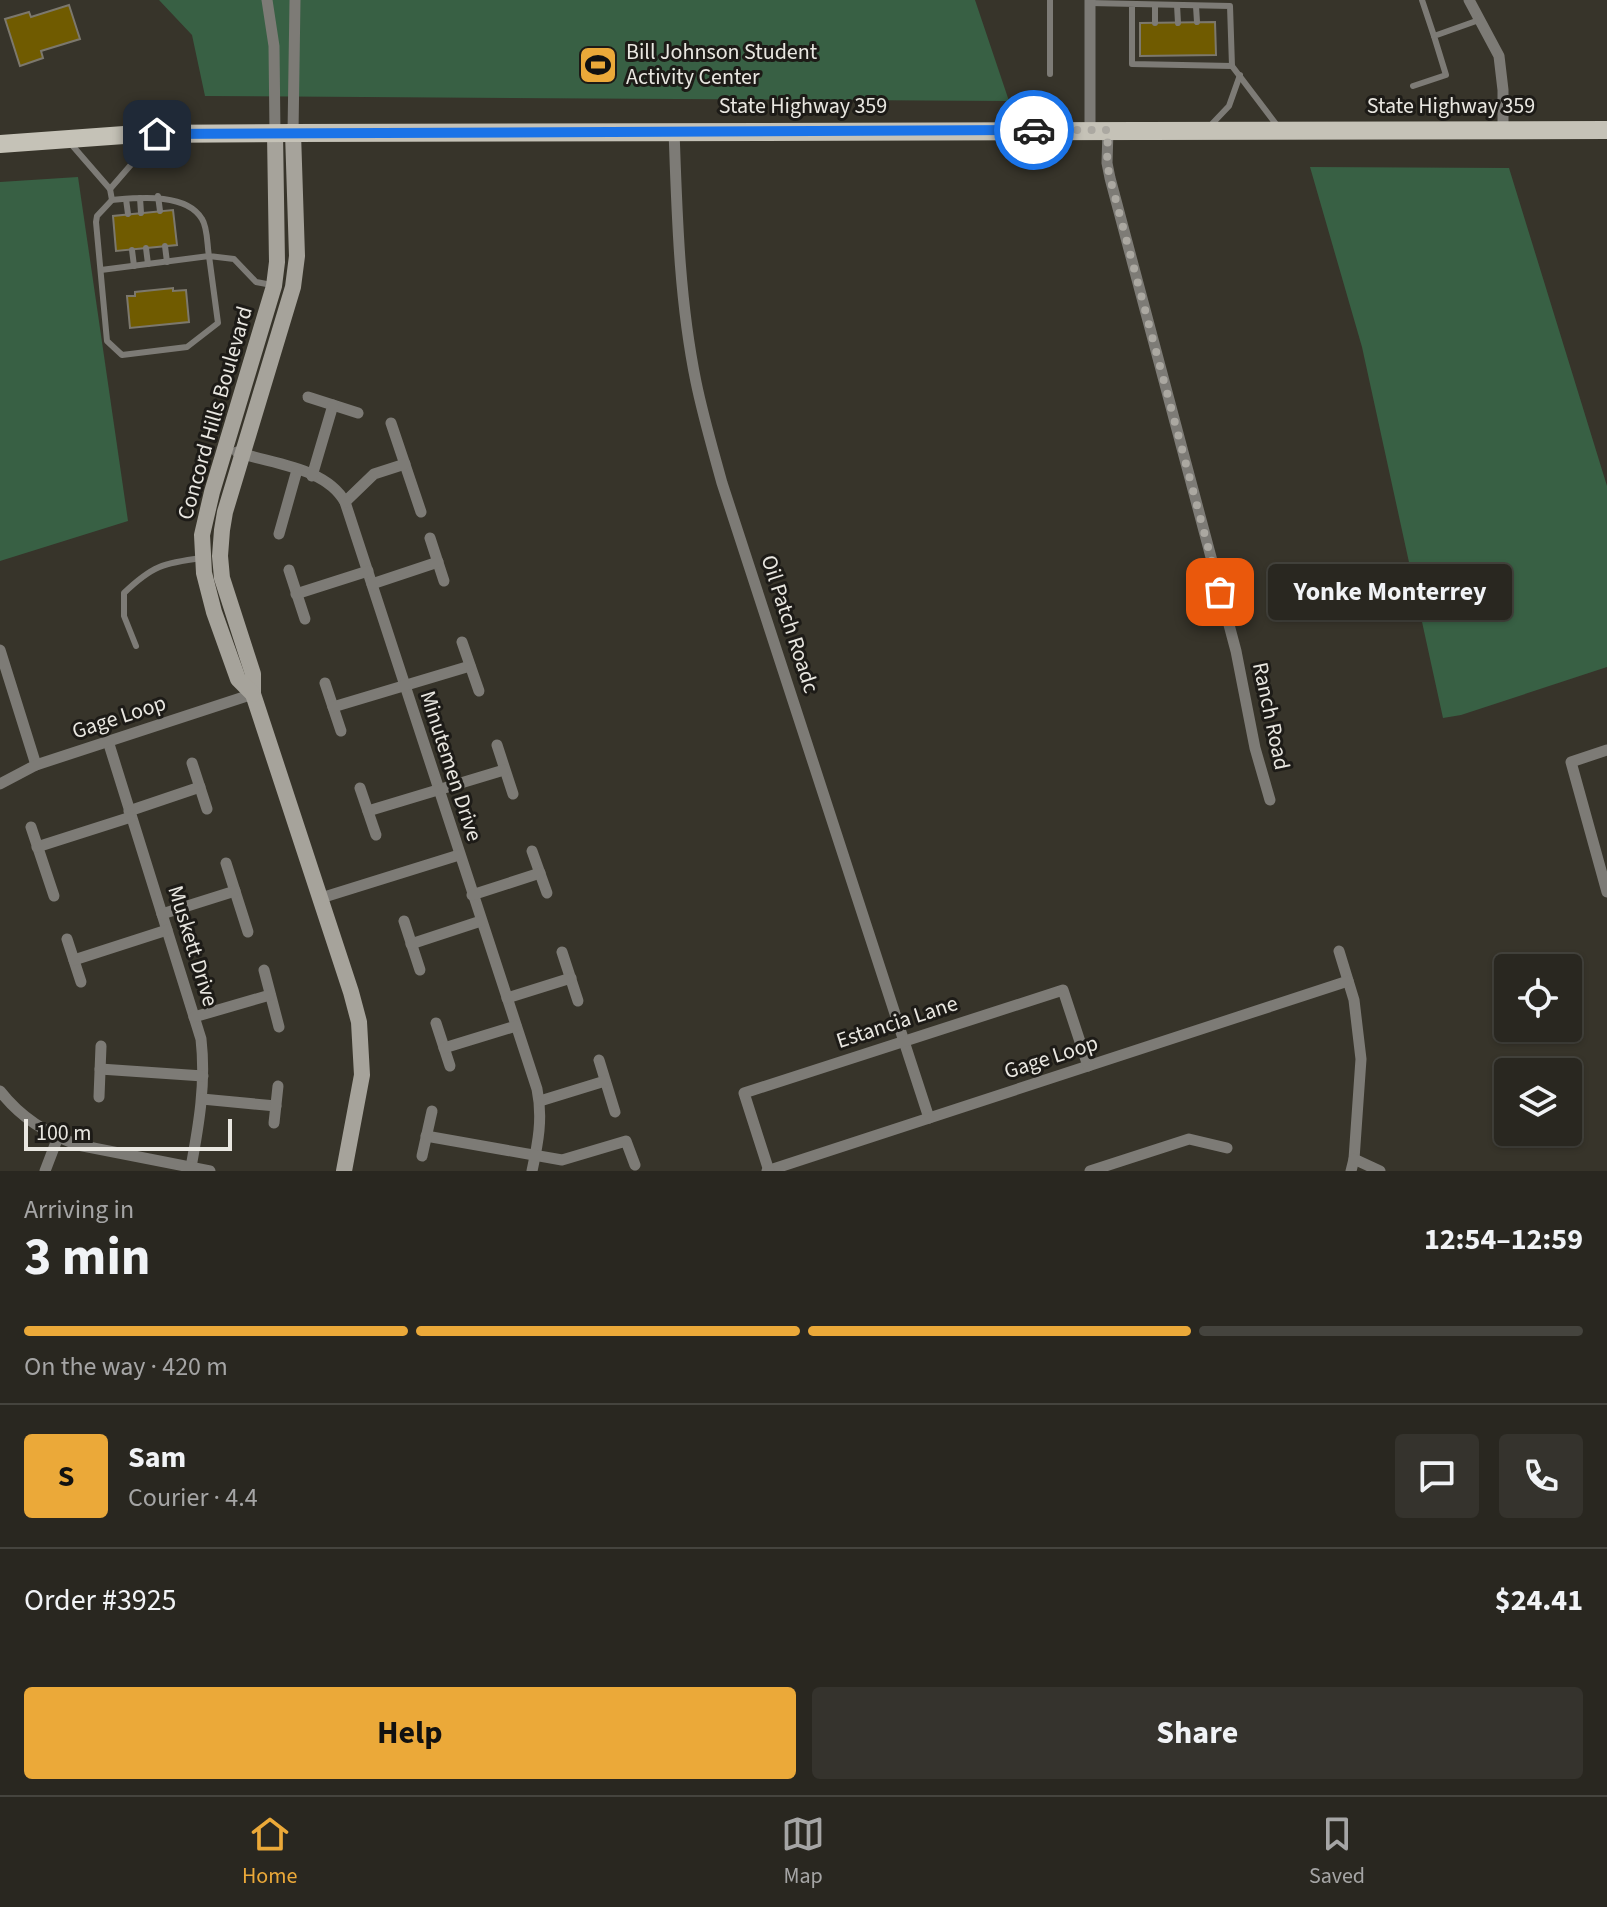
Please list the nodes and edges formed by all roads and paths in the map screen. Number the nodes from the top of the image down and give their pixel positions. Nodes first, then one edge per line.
1 (267, 0) edge
2 (295, 0) edge
3 (1050, 0) edge
4 (1422, 0) edge
5 (1469, 0) edge
6 (1090, 2) edge
7 (1127, 3) edge
8 (1230, 3) edge
9 (1155, 5) junction
10 (1177, 5) junction
11 (1196, 6) junction
12 (1479, 20) junction
13 (1197, 22) dead end
14 (1155, 23) dead end
15 (1178, 23) dead end
16 (1434, 36) junction
17 (1199, 55) dead end
18 (1156, 56) dead end
19 (1178, 56) dead end
20 (1156, 65) junction
21 (1179, 65) junction
22 (1199, 65) junction
23 (1232, 66) junction
24 (1050, 74) dead end
25 (1240, 75) junction
26 (1413, 86) dead end
27 (674, 130) junction
28 (1099, 130) junction
29 (1206, 130) junction
30 (1282, 130) junction
31 (1503, 130) junction
32 (1607, 130) edge
33 (284, 133) junction
34 (157, 134) junction
35 (67, 138) junction
36 (0, 144) edge
37 (110, 189) junction
38 (158, 196) junction
39 (140, 198) junction
40 (126, 199) junction
41 (112, 200) junction
42 (160, 211) dead end
43 (141, 213) dead end
44 (128, 214) dead end
45 (165, 246) dead end
46 (146, 248) dead end
47 (132, 250) dead end
48 (209, 256) junction
49 (167, 262) junction
50 (148, 264) junction
51 (134, 266) junction
52 (101, 270) junction
53 (274, 286) junction
54 (293, 287) junction
55 (308, 397) dead end
56 (333, 405) junction
57 (358, 413) dead end
58 (391, 423) dead end
59 (235, 451) junction
60 (405, 464) junction
61 (297, 470) junction
62 (312, 476) junction
63 (345, 502) junction
64 (421, 512) dead end
65 (279, 534) dead end
66 (430, 538) dead end
67 (220, 556) junction
68 (202, 558) junction
69 (438, 562) junction
70 (289, 570) dead end
71 (368, 571) junction
72 (444, 581) dead end
73 (372, 584) junction
74 (296, 594) junction
75 (305, 619) dead end
76 (462, 642) dead end
77 (136, 646) dead end
78 (0, 650) edge
79 (470, 666) junction
80 (325, 683) dead end
81 (404, 684) junction
82 (479, 691) dead end
83 (253, 694) junction
84 (333, 707) junction
85 (341, 731) dead end
86 (108, 741) junction
87 (497, 745) dead end
88 (1607, 750) edge
89 (192, 763) dead end
90 (36, 765) junction
91 (504, 770) junction
92 (0, 784) edge
93 (200, 787) junction
94 (360, 788) dead end
95 (438, 791) junction
96 (513, 794) dead end
97 (1270, 800) dead end
98 (207, 809) dead end
99 (368, 811) junction
100 (130, 814) junction
101 (31, 827) dead end
102 (376, 835) dead end
103 (37, 847) junction
104 (532, 851) dead end
105 (459, 855) junction
106 (226, 863) dead end
107 (540, 873) junction
108 (235, 891) junction
109 (1607, 892) edge
110 (547, 893) dead end
111 (472, 895) junction
112 (54, 896) dead end
113 (321, 898) junction
114 (162, 914) junction
115 (404, 921) dead end
116 (481, 921) junction
117 (167, 930) junction
118 (248, 932) dead end
119 (67, 939) dead end
120 (411, 944) junction
121 (1339, 951) dead end
122 (562, 952) dead end
123 (74, 960) junction
124 (264, 970) dead end
125 (420, 970) dead end
126 (571, 978) junction
127 (1348, 981) junction
128 (81, 982) dead end
129 (270, 995) junction
130 (507, 998) junction
131 (578, 1001) dead end
132 (194, 1017) junction
133 (436, 1023) dead end
134 (516, 1026) junction
135 (279, 1027) dead end
136 (904, 1041) junction
137 (101, 1046) dead end
138 (444, 1048) junction
139 (599, 1060) dead end
140 (450, 1066) dead end
141 (1088, 1066) junction
142 (100, 1069) junction
143 (203, 1076) junction
144 (605, 1081) junction
145 (278, 1086) dead end
146 (0, 1091) edge
147 (99, 1097) dead end
148 (202, 1099) junction
149 (540, 1101) junction
150 (276, 1106) junction
151 (432, 1111) dead end
152 (615, 1112) dead end
153 (929, 1118) junction
154 (274, 1123) dead end
155 (426, 1136) junction
156 (58, 1137) junction
157 (1227, 1148) dead end
158 (422, 1156) dead end
159 (535, 1157) junction
160 (635, 1165) dead end
161 (1353, 1165) edge
162 (191, 1167) junction
163 (45, 1171) edge
164 (210, 1171) edge
165 (344, 1171) edge
166 (532, 1171) edge
167 (768, 1171) edge
168 (1090, 1171) edge
169 (1380, 1171) edge

1 - 33 street
2 - 33 street
3 - 24 lane
4 - 16 lane
5 - 12 street
6 - 7 lane
6 - 28 street, Ranch Road
7 - 9 lane
7 - 20 lane
8 - 11 lane
8 - 23 lane
9 - 10 lane
9 - 14 lane
10 - 11 lane
10 - 15 lane
11 - 13 lane
12 - 16 lane
12 - 31 street
16 - 26 lane
17 - 22 lane
18 - 20 lane
19 - 21 lane
20 - 21 lane
21 - 22 lane
22 - 23 lane
23 - 25 lane
25 - 29 lane
25 - 30 lane
27 - 28 main road, State Highway 359
27 - 33 main road, State Highway 359
27 - 136 street, Oil Patch Roadc
28 - 29 main road, State Highway 359
28 - 97 street, Ranch Road
29 - 30 main road, State Highway 359
30 - 31 main road, State Highway 359
31 - 32 main road, State Highway 359
33 - 34 main road, State Highway 359
33 - 53 street, Concord Hills Boulevard
33 - 54 street, Concord Hills Boulevard
34 - 35 main road, State Highway 359
34 - 37 lane
35 - 36 main road, State Highway 359
35 - 37 lane
37 - 41 lane
38 - 39 lane
38 - 42 lane
38 - 48 lane
39 - 40 lane
39 - 43 lane
40 - 41 lane
40 - 44 lane
41 - 52 lane
45 - 49 lane
46 - 50 lane
47 - 51 lane
48 - 49 lane
48 - 52 lane
48 - 53 lane
49 - 50 lane
50 - 51 lane
51 - 52 lane
53 - 54 street
53 - 59 street, Concord Hills Boulevard
54 - 59 street, Concord Hills Boulevard
55 - 56 street
56 - 57 street
56 - 62 street
58 - 60 street
59 - 61 street
59 - 67 street, Concord Hills Boulevard
59 - 68 street, Concord Hills Boulevard
60 - 63 street
60 - 64 street
61 - 62 street
61 - 65 street
62 - 63 street
63 - 71 street, Minutemen Drive
66 - 69 street
67 - 68 street
67 - 83 street, Concord Hills Boulevard
68 - 77 lane
68 - 83 street, Concord Hills Boulevard
69 - 72 street
69 - 73 street
70 - 74 street
71 - 73 street, Minutemen Drive
71 - 74 street
73 - 81 street, Minutemen Drive
74 - 75 street
76 - 79 street
78 - 90 street
79 - 81 street
79 - 82 street
80 - 84 street
81 - 84 street
81 - 95 street, Minutemen Drive
83 - 86 street, Gage Loop
83 - 113 street, Concord Hills Boulevard
84 - 85 street
86 - 90 street, Gage Loop
86 - 100 street, Muskett Drive
87 - 91 street
88 - 109 street
89 - 93 street
90 - 92 street, Gage Loop
91 - 95 street
91 - 96 street
93 - 98 street
93 - 100 street
94 - 99 street
95 - 99 street
95 - 105 street, Minutemen Drive
99 - 102 street
100 - 103 street
100 - 114 street, Muskett Drive
101 - 103 street
103 - 112 street
104 - 107 street
105 - 111 street, Minutemen Drive
105 - 113 street
106 - 108 street
107 - 110 street
107 - 111 street
108 - 114 street
108 - 118 street
111 - 116 street, Minutemen Drive
113 - 165 street, Concord Hills Boulevard
114 - 117 street, Muskett Drive
115 - 120 street
116 - 120 street
116 - 130 street, Minutemen Drive
117 - 123 street
117 - 132 street, Muskett Drive
119 - 123 street
120 - 125 street
121 - 127 street
122 - 126 street
123 - 128 street
124 - 129 street
126 - 130 street
126 - 131 street
127 - 141 street, Gage Loop
127 - 161 street
129 - 132 street
129 - 135 street
130 - 134 street, Minutemen Drive
132 - 143 street, Muskett Drive
133 - 138 street
134 - 138 street
134 - 149 street, Minutemen Drive
136 - 141 street, Estancia Lane
136 - 153 street, Oil Patch Roadc
136 - 167 street, Estancia Lane
137 - 142 street
138 - 140 street
139 - 144 street
141 - 153 street, Gage Loop
142 - 143 street
142 - 147 street
143 - 148 street, Muskett Drive
144 - 149 street
144 - 152 street
145 - 150 street
146 - 156 street
148 - 150 street
148 - 162 street, Muskett Drive
149 - 159 street, Minutemen Drive
150 - 154 street
151 - 155 street
153 - 167 street, Gage Loop
155 - 158 street
155 - 159 street
156 - 162 street
156 - 163 street
157 - 168 street
159 - 160 street
159 - 166 street, Minutemen Drive
161 - 169 street
162 - 164 street

